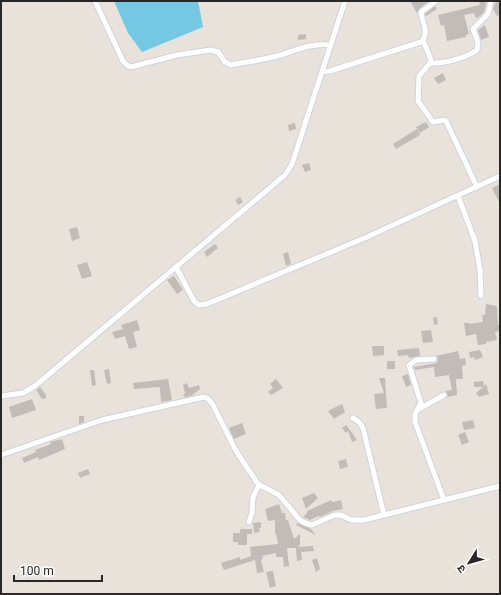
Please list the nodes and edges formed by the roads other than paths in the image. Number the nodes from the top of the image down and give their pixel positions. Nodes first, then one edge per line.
1 (95, 1) edge
2 (346, 1) edge
3 (436, 1) edge
4 (491, 1) edge
5 (423, 40) junction
6 (327, 45) junction
7 (430, 63) junction
8 (322, 72) junction
9 (500, 176) edge
10 (477, 187) junction
11 (458, 196) junction
12 (176, 267) junction
13 (481, 296) dead end
14 (434, 359) dead end
15 (444, 395) dead end
16 (1, 396) edge
17 (418, 409) junction
18 (353, 418) dead end
19 (1, 455) edge
20 (259, 485) junction
21 (500, 486) edge
22 (444, 500) junction
23 (384, 515) junction
24 (249, 522) dead end

1 - 6 street
2 - 6 street
3 - 5 street
4 - 7 street
5 - 7 street
5 - 8 street
6 - 8 street
7 - 10 street
8 - 12 street
9 - 10 street
10 - 11 street
11 - 12 street
11 - 13 street
12 - 16 street
14 - 17 street
15 - 17 street
17 - 22 street
18 - 23 street
19 - 20 street
20 - 23 street
20 - 24 street
21 - 22 street
22 - 23 street

